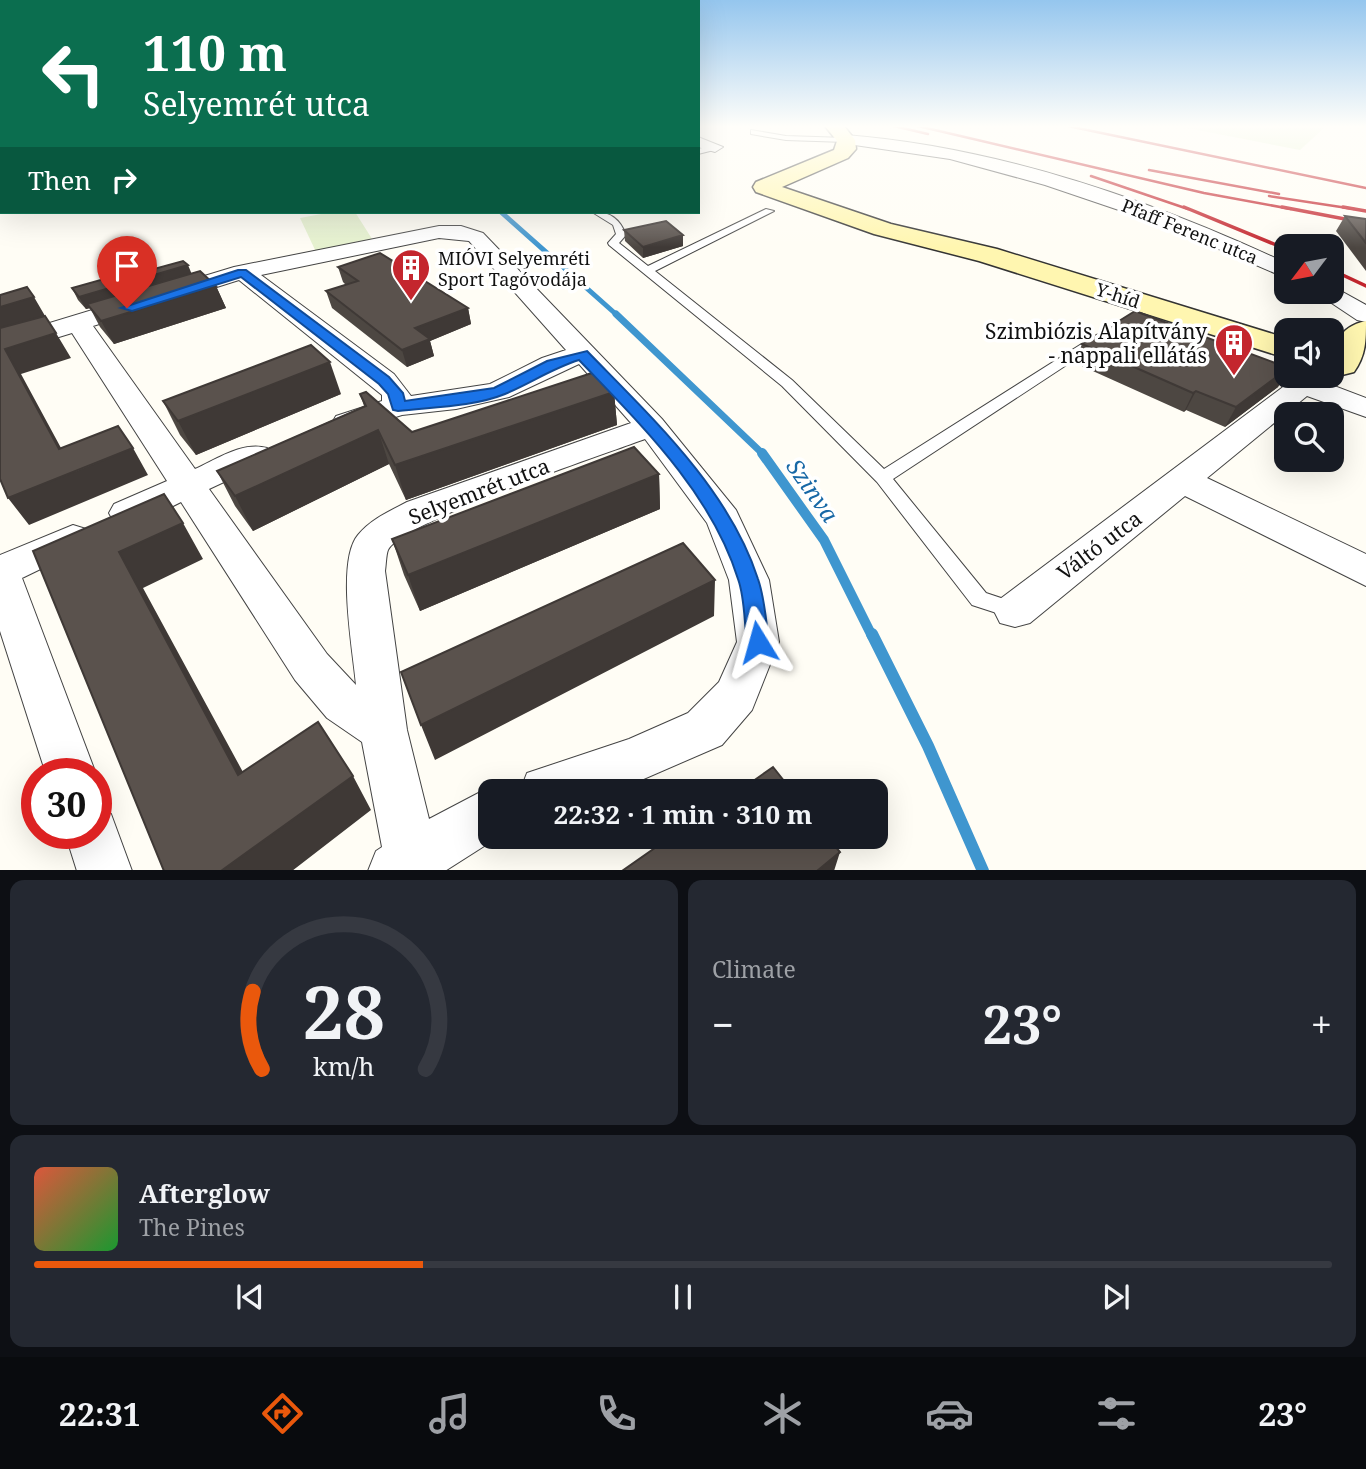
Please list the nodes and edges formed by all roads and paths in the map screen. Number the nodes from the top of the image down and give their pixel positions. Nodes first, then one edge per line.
1 (815, 167) edge
2 (1000, 167) edge
3 (808, 170) junction
4 (769, 211) dead end
5 (601, 214) edge
6 (988, 255) junction
7 (1274, 266) edge
8 (649, 270) junction
9 (242, 272) junction
10 (1344, 302) edge
11 (1366, 315) edge
12 (78, 323) junction
13 (1119, 326) joint
14 (1366, 330) edge
15 (1274, 344) edge
16 (0, 347) edge
17 (582, 354) junction
18 (1347, 367) edge
19 (1274, 374) edge
20 (1299, 388) edge
21 (1311, 388) edge
22 (398, 406) junction
23 (1366, 408) edge
24 (651, 426) junction
25 (323, 430) edge
26 (286, 442) edge
27 (883, 478) junction
28 (1184, 481) junction
29 (189, 484) junction
30 (1366, 571) edge
31 (2, 581) edge
32 (1015, 611) joint
33 (383, 730) junction
34 (65, 758) edge
35 (581, 779) edge
36 (478, 820) edge
37 (98, 849) edge
38 (403, 865) edge
39 (106, 870) edge

1 - 3 street
2 - 7 street, Pfaff Ferenc utca
3 - 6 street
3 - 6 street
4 - 8 lane
5 - 8 lane
6 - 15 street, Y-híd
8 - 27 lane
9 - 12 street
9 - 17 street
9 - 22 street
10 - 11 street
12 - 16 street
12 - 29 street
13 - 19 street
13 - 27 lane
14 - 18 street
17 - 22 street
17 - 24 street
20 - 28 street, Váltó utca
21 - 23 street
22 - 25 street
24 - 33 street, Selyemrét utca
24 - 35 street
26 - 29 street
27 - 32 lane
28 - 30 street
28 - 32 street, Váltó utca
29 - 31 street
29 - 33 street
31 - 34 street
33 - 38 street, Selyemrét utca
36 - 38 street, Selyemrét utca
37 - 39 street

